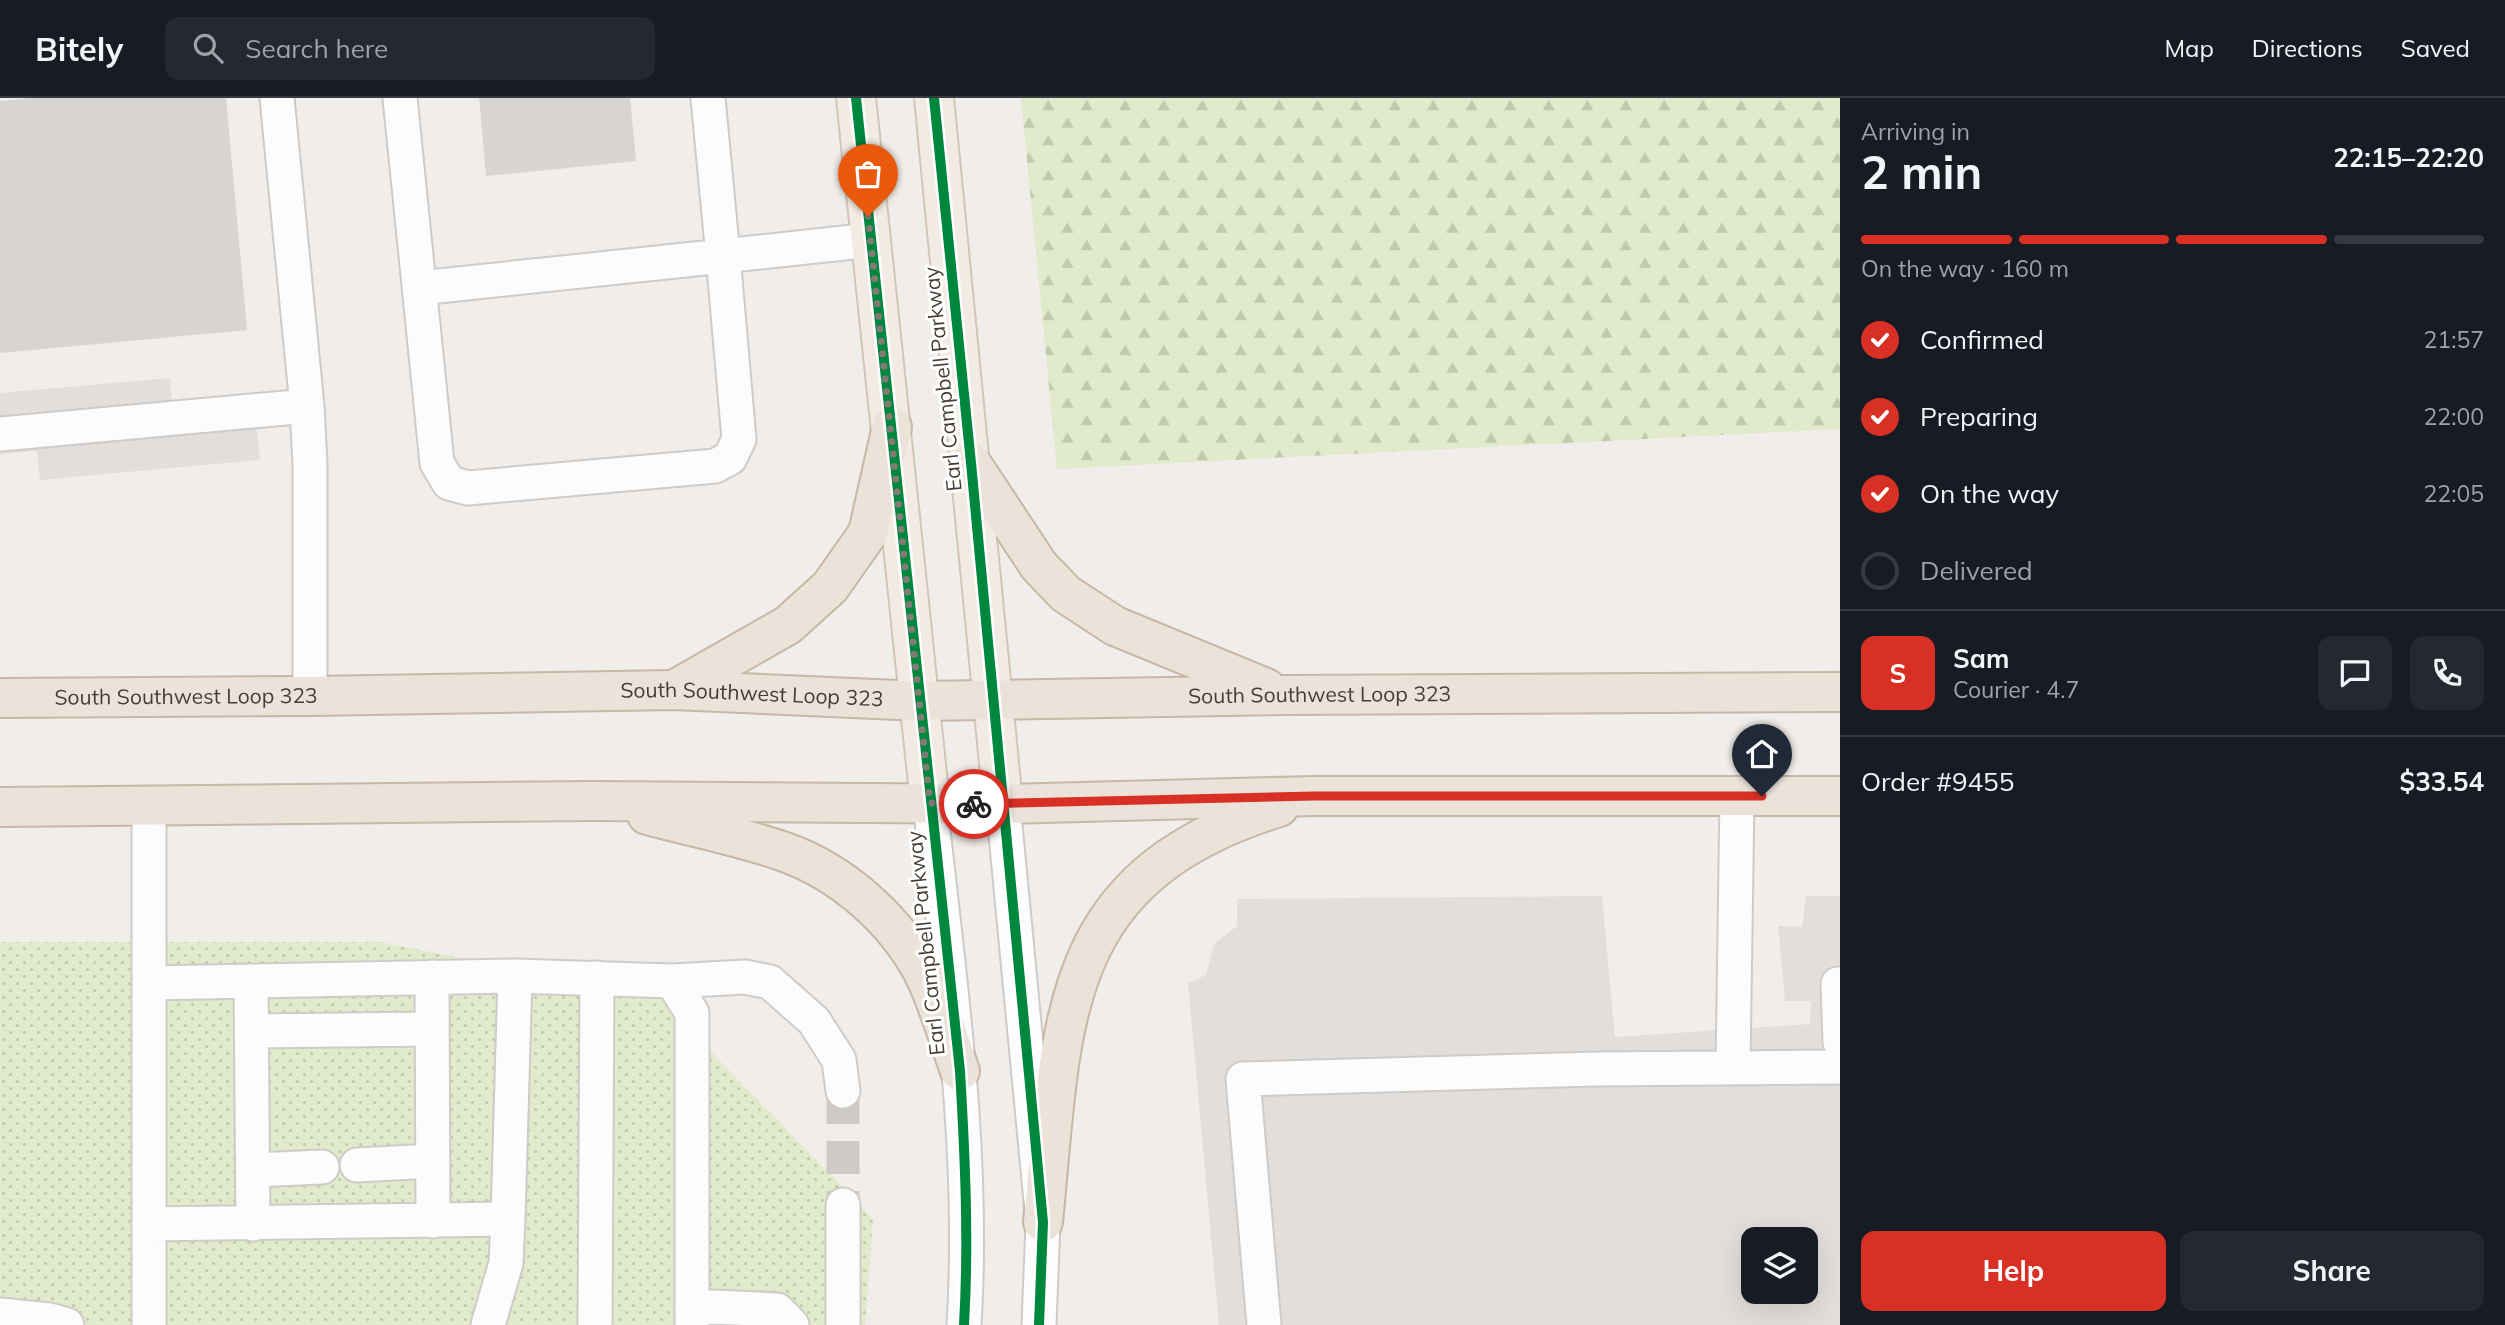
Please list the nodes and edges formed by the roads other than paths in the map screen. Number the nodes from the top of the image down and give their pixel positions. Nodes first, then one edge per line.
1 (277, 98) edge
2 (400, 98) edge
3 (708, 98) edge
4 (856, 98) edge
5 (934, 98) edge
6 (871, 240) junction
7 (723, 256) junction
8 (420, 288) junction
9 (307, 405) junction
10 (892, 427) junction
11 (0, 434) edge
12 (971, 463) junction
13 (674, 690) junction
14 (1840, 692) edge
15 (1285, 695) junction
16 (310, 696) junction
17 (0, 698) edge
18 (992, 699) junction
19 (921, 701) junction
20 (1314, 796) junction
21 (1737, 796) junction
22 (1840, 796) edge
23 (594, 802) junction
24 (930, 803) junction
25 (1003, 804) junction
26 (149, 806) junction
27 (0, 807) edge
28 (515, 976) junction
29 (432, 977) junction
30 (597, 978) junction
31 (251, 981) junction
32 (671, 981) junction
33 (149, 984) junction
34 (1840, 984) edge
35 (432, 1029) junction
36 (252, 1031) junction
37 (1840, 1042) edge
38 (1733, 1067) junction
39 (1840, 1067) edge
40 (960, 1071) junction
41 (842, 1091) tunnel mouth
42 (433, 1161) junction
43 (357, 1165) dead end
44 (323, 1167) dead end
45 (253, 1170) junction
46 (843, 1205) tunnel mouth
47 (508, 1219) junction
48 (433, 1221) junction
49 (1043, 1222) junction
50 (149, 1224) junction
51 (253, 1224) junction
52 (0, 1315) edge
53 (692, 1315) edge
54 (66, 1325) edge
55 (149, 1325) edge
56 (488, 1325) edge
57 (595, 1325) edge
58 (792, 1325) edge
59 (843, 1325) edge
60 (964, 1325) edge
61 (1039, 1325) edge
62 (1264, 1325) edge

1 - 9 street
2 - 8 street
3 - 7 street
4 - 6 main road, Earl Campbell Parkway
5 - 12 main road, Earl Campbell Parkway
6 - 7 street
6 - 10 main road, Earl Campbell Parkway
7 - 8 street
7 - 8 street
9 - 11 street
9 - 16 street
10 - 13 highway
10 - 19 main road, Earl Campbell Parkway
12 - 15 highway
12 - 18 main road, Earl Campbell Parkway
13 - 16 highway, South Southwest Loop 323
13 - 19 highway, South Southwest Loop 323
14 - 15 highway, South Southwest Loop 323
15 - 18 highway, South Southwest Loop 323
16 - 17 highway, South Southwest Loop 323
18 - 19 highway, South Southwest Loop 323
18 - 25 main road, Earl Campbell Parkway
19 - 24 main road, Earl Campbell Parkway
20 - 21 highway
20 - 25 highway
20 - 49 highway
21 - 22 highway
21 - 38 street
23 - 24 highway
23 - 26 highway
23 - 40 highway
24 - 25 highway
24 - 40 street, Earl Campbell Parkway
25 - 49 street, Earl Campbell Parkway
26 - 27 highway
26 - 33 street
28 - 29 street
28 - 30 street
28 - 47 street
29 - 31 street
29 - 35 street
30 - 32 street
30 - 57 street
31 - 33 street
31 - 36 street
32 - 41 street
32 - 53 street
33 - 50 street
34 - 37 street
35 - 36 street
35 - 42 street
36 - 45 street
38 - 39 street
38 - 62 street
40 - 60 street, Earl Campbell Parkway
42 - 43 street
42 - 48 street
44 - 45 street
45 - 51 street
46 - 59 street
47 - 48 street
47 - 56 street
48 - 51 street
49 - 61 street, Earl Campbell Parkway
50 - 51 street
50 - 55 street
52 - 54 street
53 - 58 street

